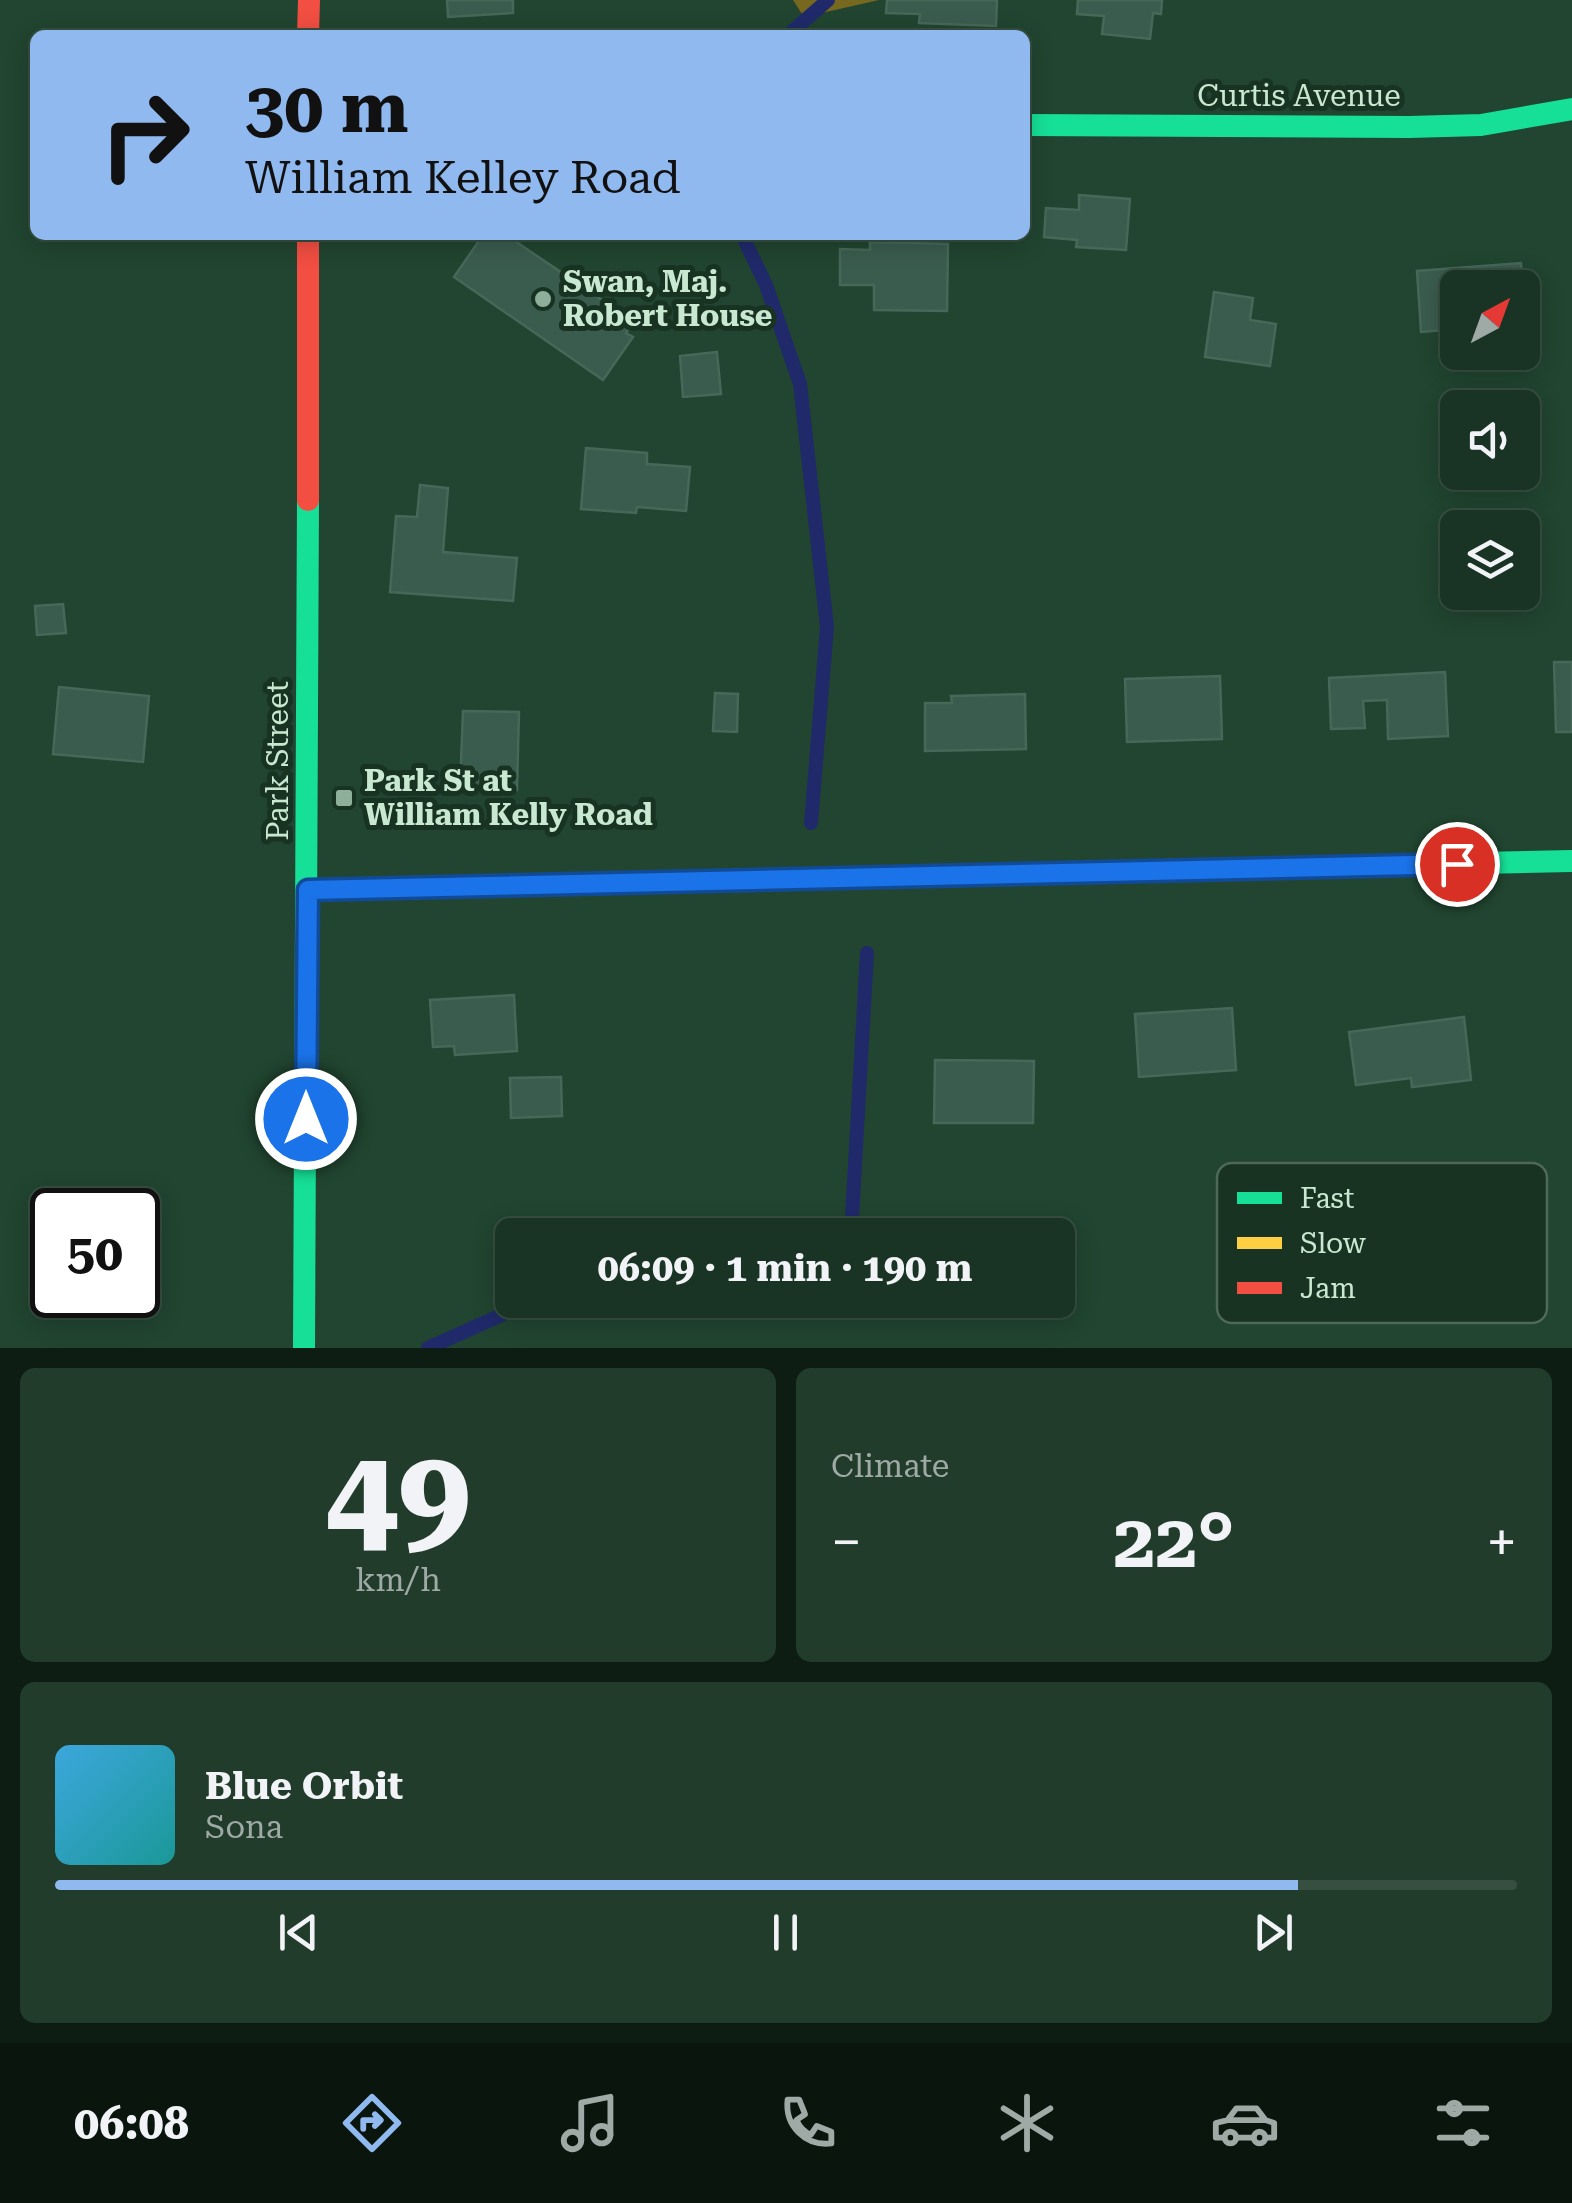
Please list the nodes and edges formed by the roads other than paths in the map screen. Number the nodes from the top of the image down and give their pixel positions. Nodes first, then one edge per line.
1 (308, 0) edge
2 (308, 30) edge
3 (1572, 110) edge
4 (1030, 125) edge
5 (308, 240) edge
6 (1572, 861) edge
7 (308, 890) junction
8 (304, 1348) edge

1 - 2 street
3 - 4 street, Curtis Avenue
5 - 7 street, Park Street
6 - 7 street
7 - 8 street, Park Street

